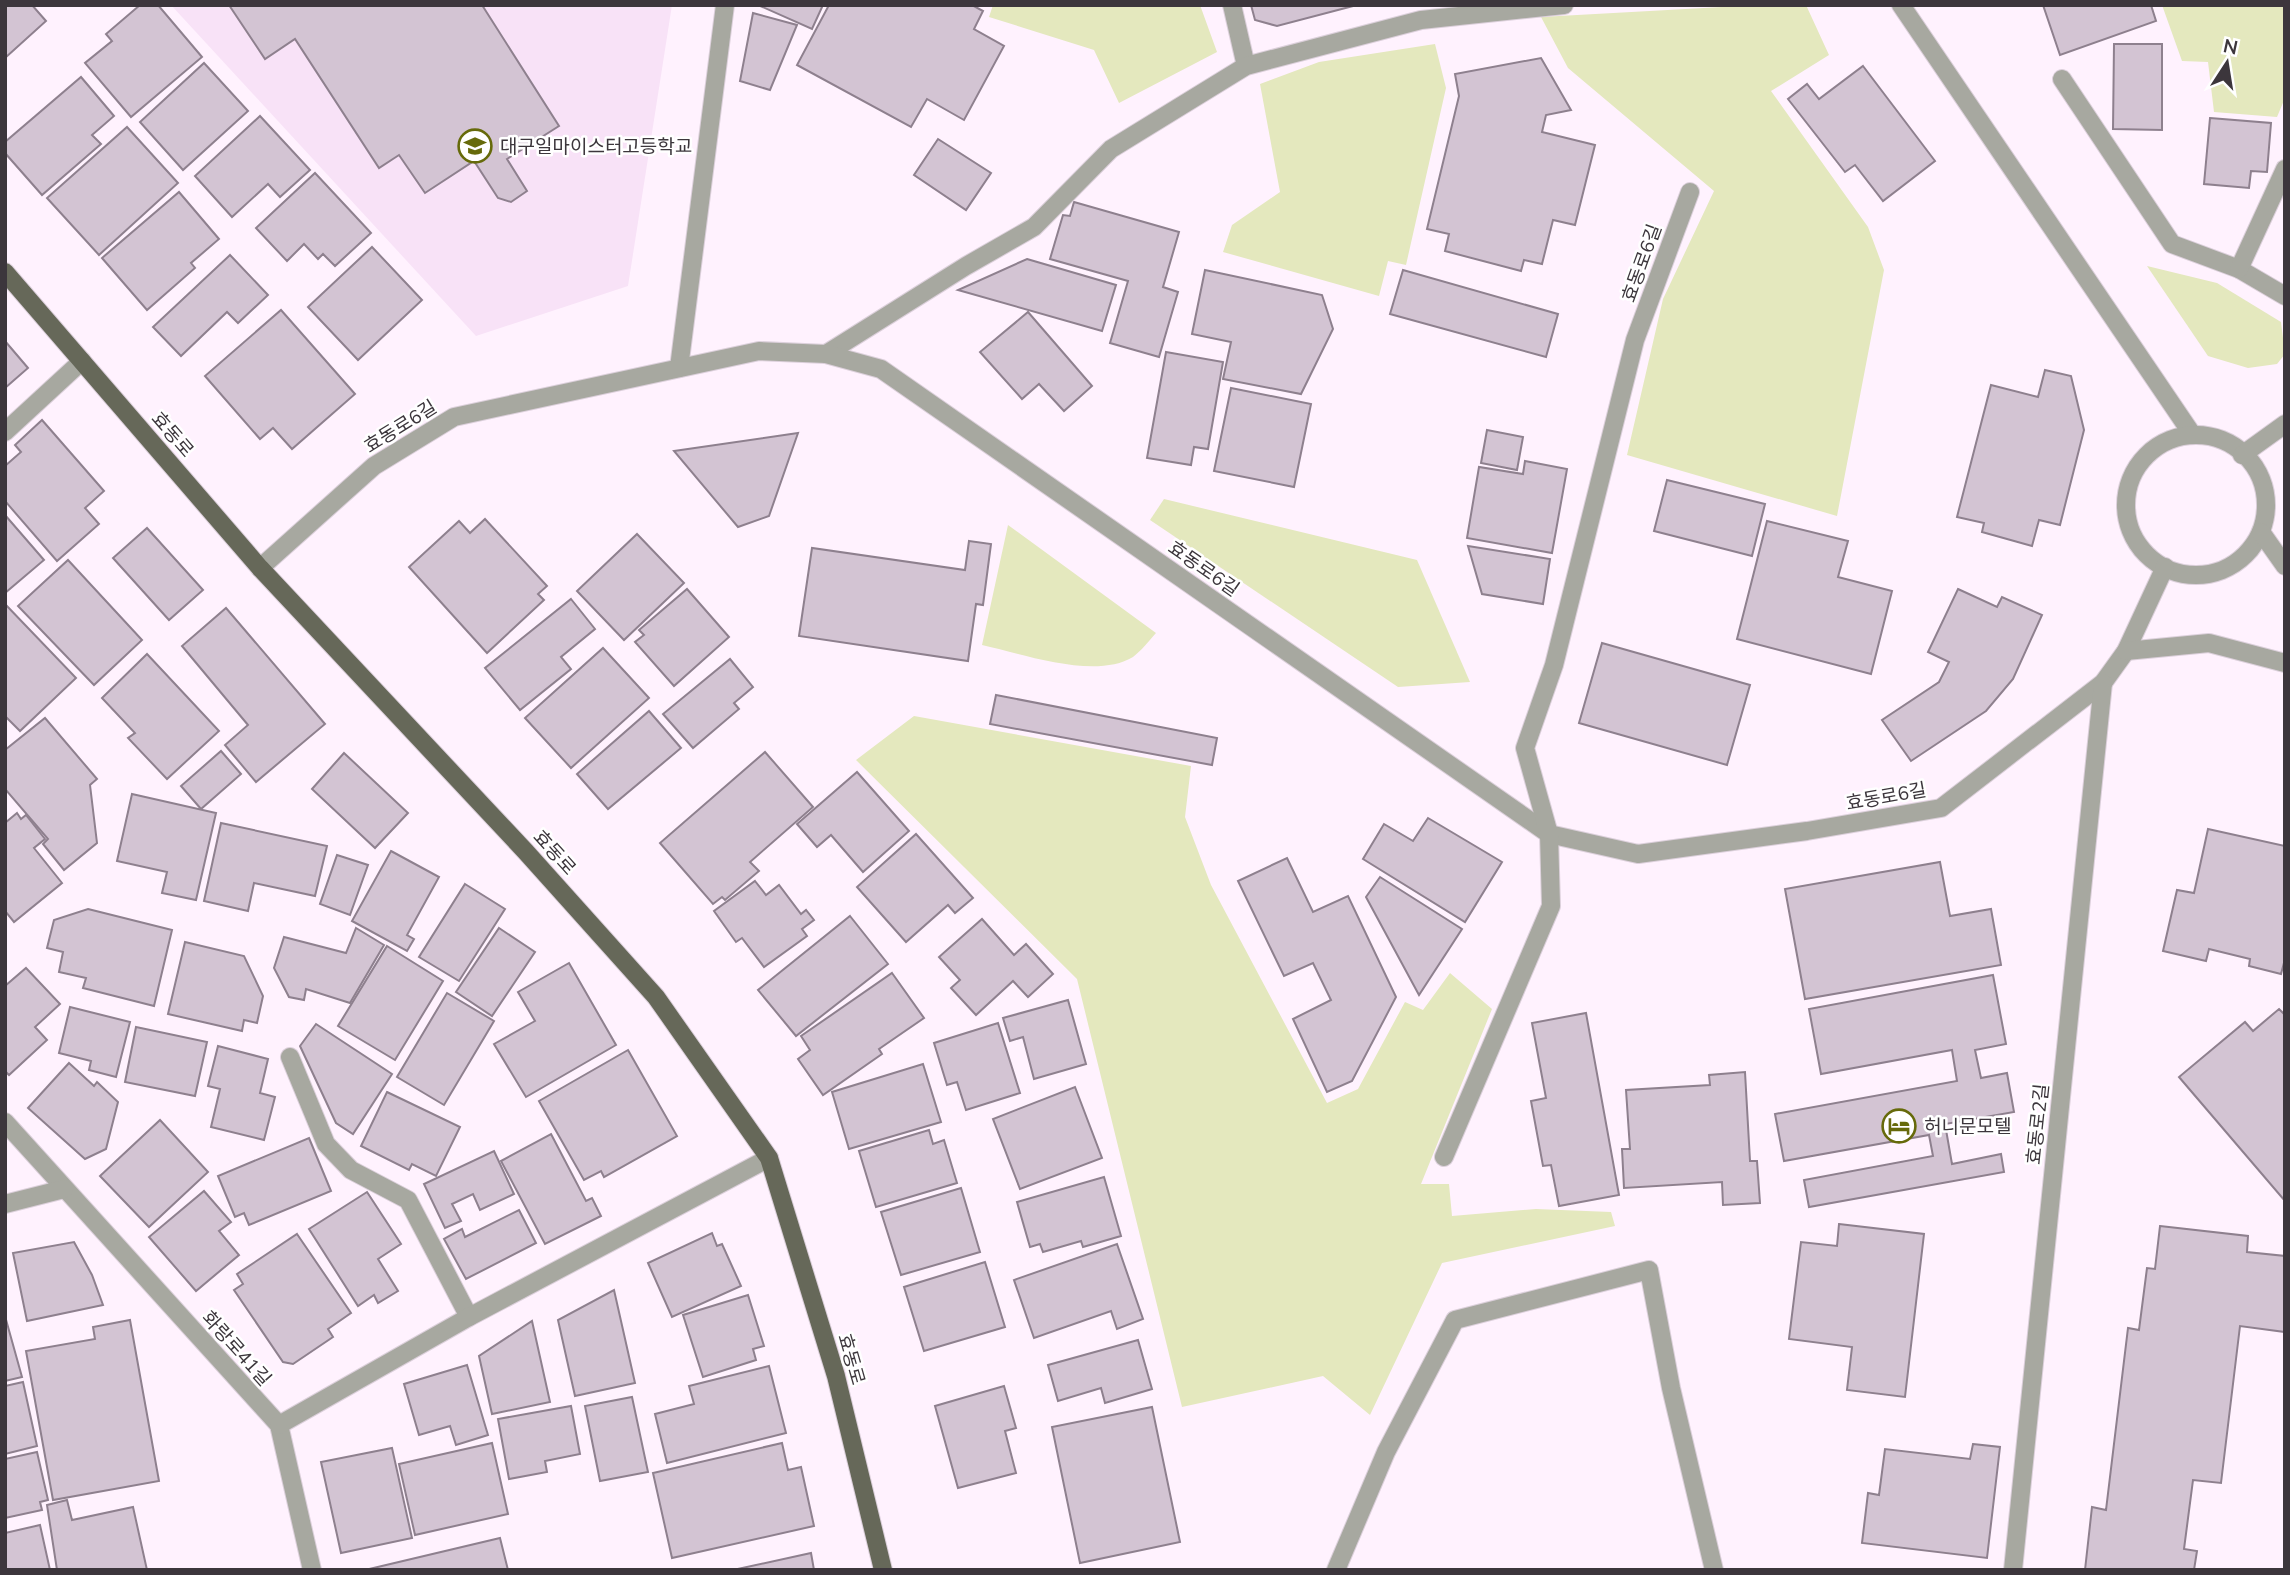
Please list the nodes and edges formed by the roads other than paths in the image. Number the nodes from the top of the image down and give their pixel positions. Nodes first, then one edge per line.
1 (725, 5) edge
2 (1232, 5) edge
3 (1564, 5) edge
4 (1901, 5) edge
5 (1246, 66) junction
6 (2062, 79) dead end
7 (2285, 169) edge
8 (1690, 192) dead end
9 (2239, 269) junction
10 (5, 272) edge
11 (2285, 296) edge
12 (826, 355) junction
13 (82, 361) junction
14 (679, 368) junction
15 (2285, 424) edge
16 (5, 432) edge
17 (2192, 434) junction
18 (2242, 455) junction
19 (2261, 531) junction
20 (2285, 566) edge
21 (2165, 567) junction
22 (260, 569) junction
23 (2126, 651) junction
24 (2285, 663) edge
25 (2103, 683) junction
26 (1549, 834) junction
27 (290, 1057) dead end
28 (5, 1122) edge
29 (1444, 1157) dead end
30 (769, 1158) junction
31 (64, 1189) junction
32 (5, 1204) edge
33 (470, 1317) junction
34 (279, 1425) junction
35 (312, 1570) edge
36 (883, 1570) edge
37 (1336, 1570) edge
38 (1714, 1570) edge
39 (2013, 1570) edge

1 - 14 street
2 - 5 street
3 - 5 street
4 - 17 street
5 - 12 street
6 - 9 street
7 - 9 street
8 - 26 street, 효동로6길
9 - 11 street
10 - 13 main road, 효동로
12 - 14 street, 효동로6길
12 - 26 street, 효동로6길
13 - 16 street
13 - 22 main road, 효동로
14 - 22 street, 효동로6길
15 - 18 street
17 - 18 street
17 - 21 street
18 - 19 street
19 - 20 street
19 - 21 street
21 - 23 street, 효동로6길
22 - 30 main road, 효동로
23 - 24 street
23 - 25 street, 효동로6길
25 - 26 street, 효동로6길
25 - 39 street, 효동로2길
26 - 29 street, 효동로6길
27 - 33 street
28 - 31 street, 화랑로41길
30 - 33 street
30 - 36 main road, 효동로
31 - 32 street
31 - 34 street, 화랑로41길
33 - 34 street
34 - 35 street, 화랑로41길
37 - 38 street

